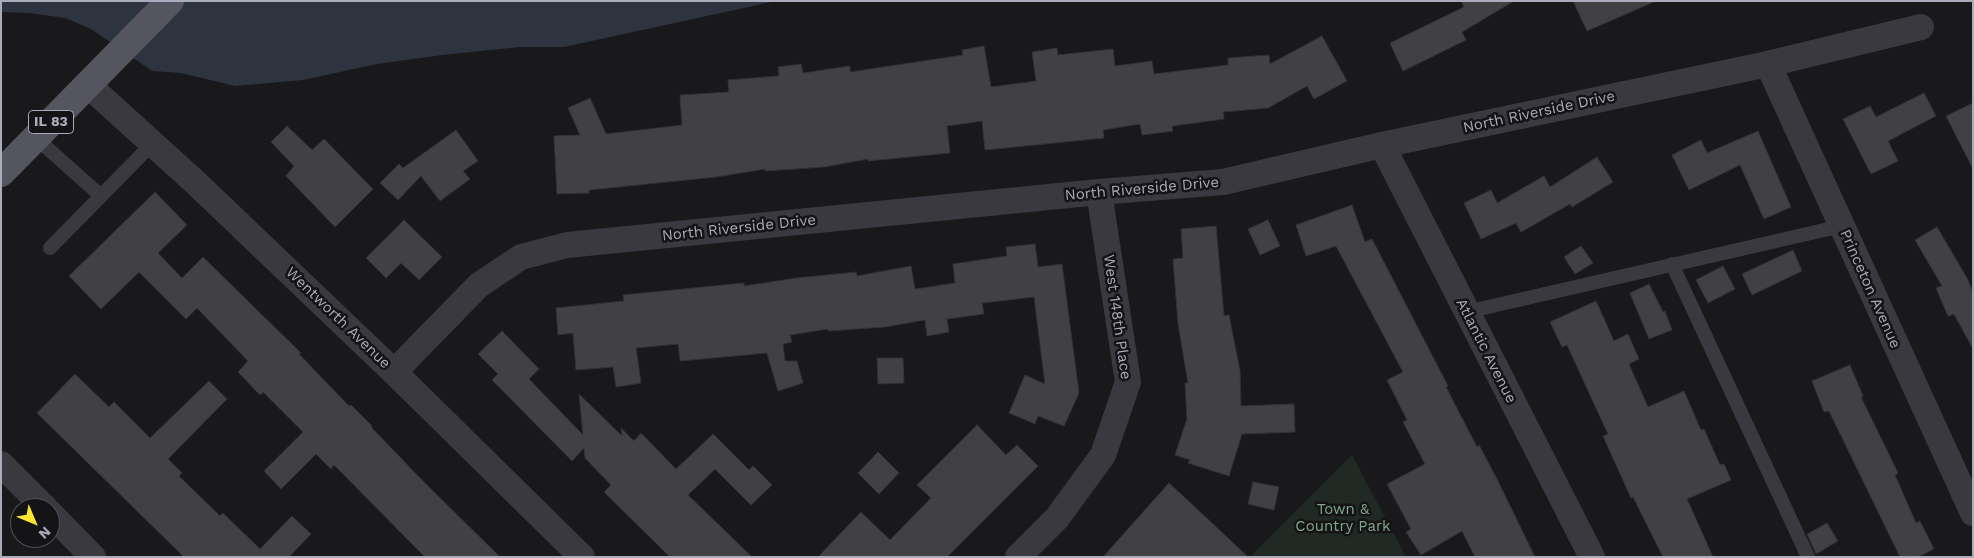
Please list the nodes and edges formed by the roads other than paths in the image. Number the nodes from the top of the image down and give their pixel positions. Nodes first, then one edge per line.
1 (170, 1) edge
2 (1921, 27) dead end
3 (1768, 64) junction
4 (94, 78) junction
5 (36, 138) junction
6 (153, 144) junction
7 (1382, 145) junction
8 (1, 173) edge
9 (1099, 192) junction
10 (101, 196) junction
11 (1842, 226) junction
12 (50, 248) dead end
13 (1672, 264) junction
14 (1466, 312) junction
15 (394, 372) junction
16 (1, 464) edge
17 (35, 498) edge
18 (1973, 513) edge
19 (60, 523) edge
20 (93, 557) edge
21 (582, 557) edge
22 (1018, 557) edge
23 (1592, 557) edge
24 (1808, 557) edge

1 - 4 main road, IL 83
2 - 3 street, North Riverside Drive
3 - 7 street, North Riverside Drive
3 - 11 street, Princeton Avenue
4 - 5 main road, IL 83
4 - 6 street, Wentworth Avenue
5 - 8 main road, IL 83
5 - 10 lane
6 - 10 lane
6 - 15 street, Wentworth Avenue
7 - 9 street, North Riverside Drive
7 - 14 street, Atlantic Avenue
9 - 15 street, North Riverside Drive
9 - 22 street, West 148th Place
10 - 12 lane
11 - 13 lane
11 - 18 street, Princeton Avenue
13 - 14 lane
13 - 24 lane
14 - 23 street, Atlantic Avenue
15 - 21 street, Wentworth Avenue
16 - 17 street
19 - 20 street

